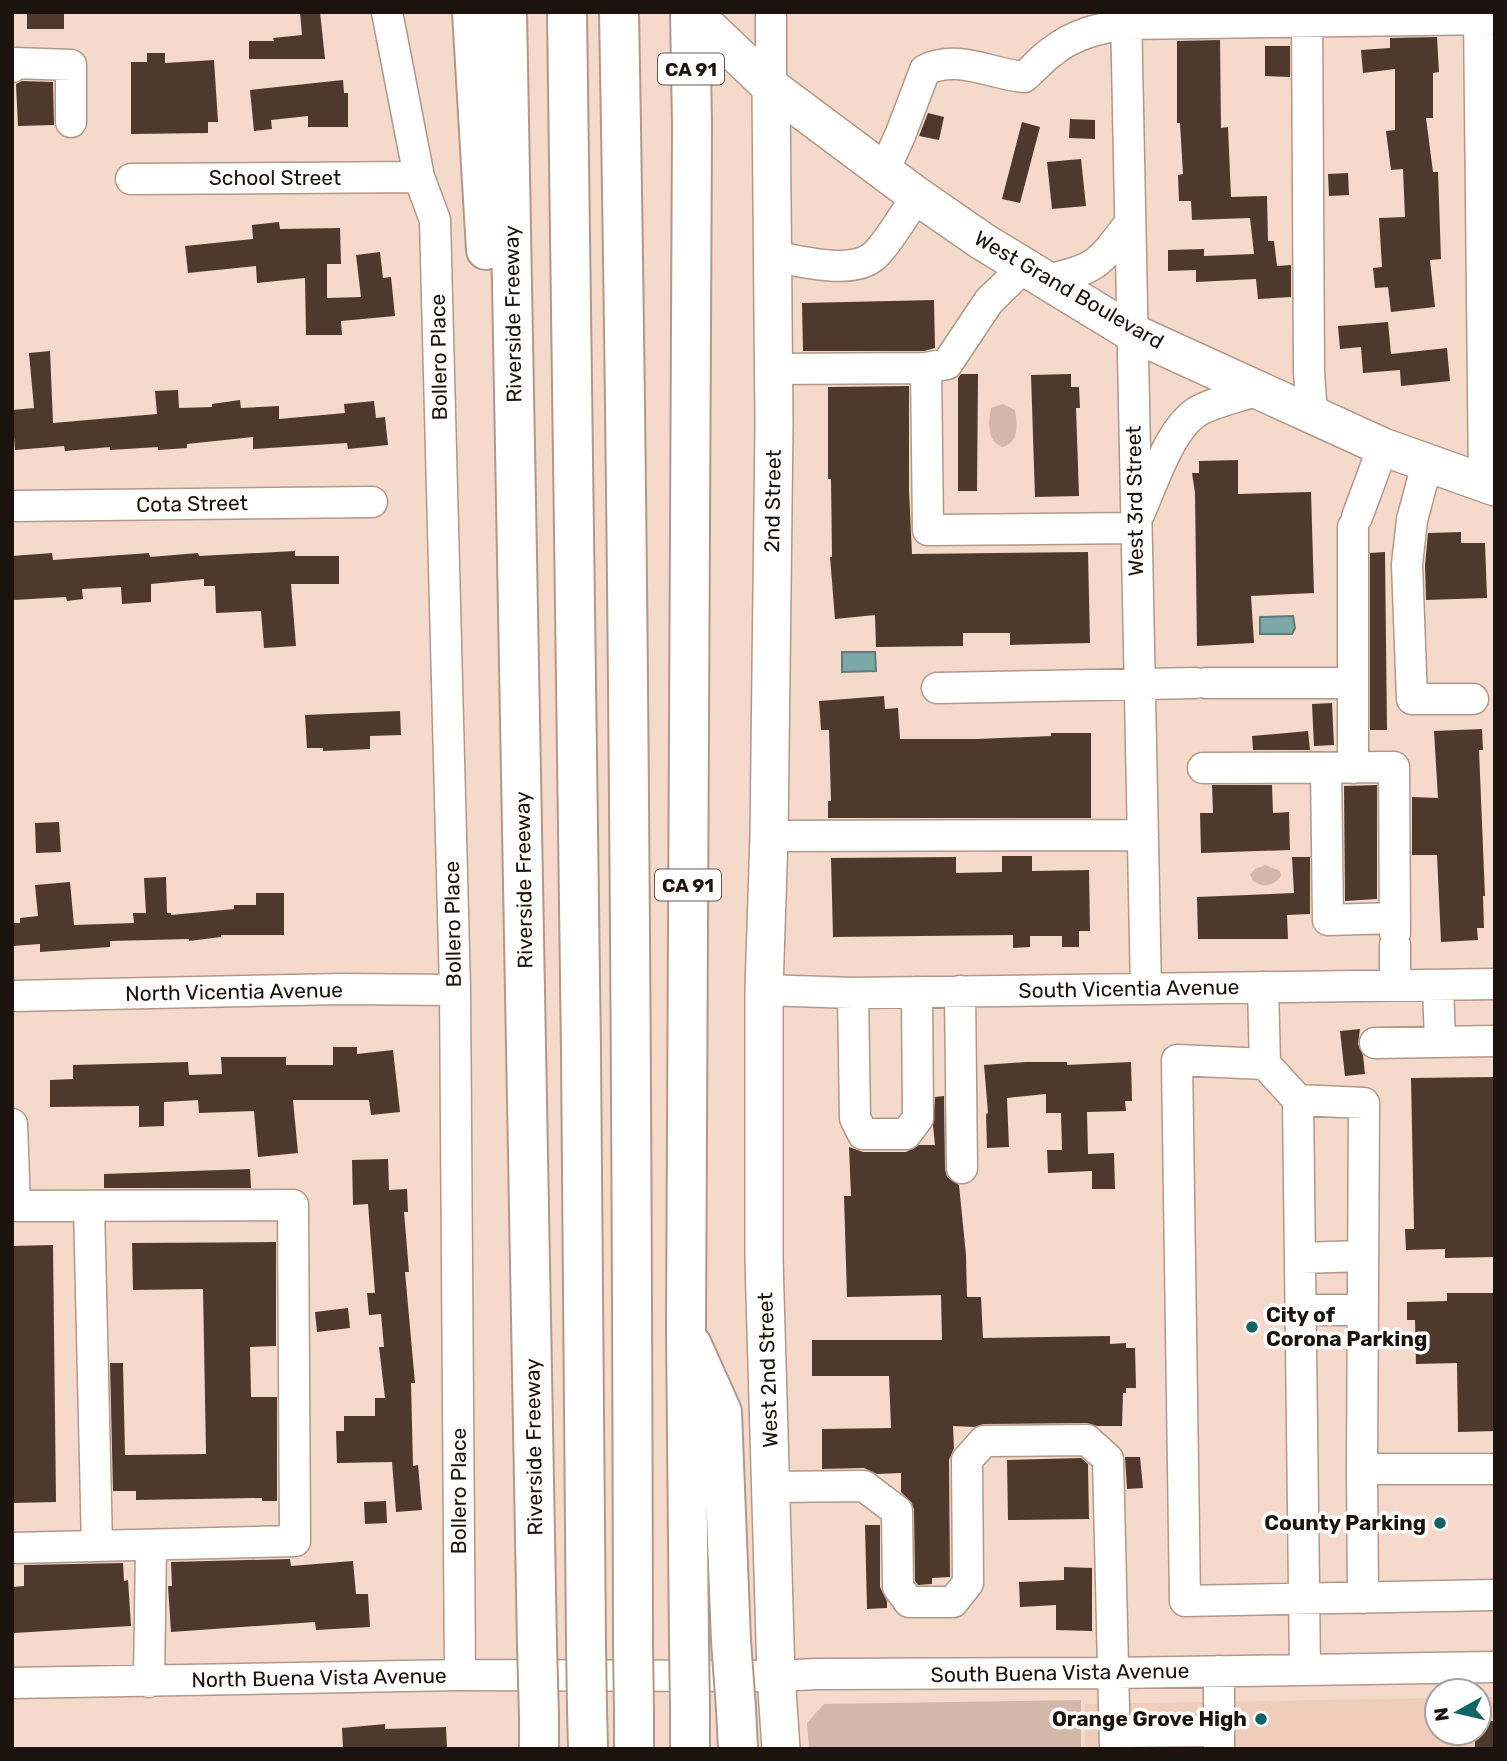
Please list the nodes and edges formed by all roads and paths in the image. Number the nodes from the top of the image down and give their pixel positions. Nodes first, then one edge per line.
1 (387, 12) edge
2 (507, 12) edge
3 (567, 12) edge
4 (619, 12) edge
5 (691, 12) edge
6 (771, 12) edge
7 (1307, 17) edge
8 (1485, 17) edge
9 (1126, 18) edge
10 (473, 29) edge
11 (12, 67) edge
12 (771, 87) junction
13 (71, 122) dead end
14 (884, 171) junction
15 (419, 177) junction
16 (131, 179) dead end
17 (1488, 195) edge
18 (917, 196) junction
19 (1129, 224) junction
20 (773, 256) junction
21 (1035, 274) junction
22 (1131, 332) junction
23 (1489, 348) edge
24 (926, 368) junction
25 (774, 369) junction
26 (1258, 390) junction
27 (1312, 415) junction
28 (1383, 447) junction
29 (1427, 464) junction
30 (1489, 485) edge
31 (372, 502) dead end
32 (12, 506) edge
33 (1136, 524) junction
34 (1353, 682) junction
35 (1139, 683) junction
36 (937, 688) dead end
37 (1473, 699) dead end
38 (1203, 768) dead end
39 (1340, 768) junction
40 (1143, 835) junction
41 (769, 836) junction
42 (525, 902) junction
43 (1395, 932) junction
44 (1495, 984) edge
45 (1395, 985) junction
46 (1438, 985) junction
47 (1263, 987) junction
48 (1146, 989) junction
49 (455, 990) junction
50 (764, 990) junction
51 (960, 991) junction
52 (917, 992) junction
53 (853, 993) junction
54 (12, 996) edge
55 (1495, 1041) edge
56 (1440, 1042) junction
57 (1376, 1043) dead end
58 (1265, 1064) junction
59 (1298, 1100) junction
60 (12, 1124) edge
61 (962, 1168) dead end
62 (89, 1206) junction
63 (1363, 1256) junction
64 (1300, 1258) junction
65 (1300, 1310) junction
66 (1363, 1310) junction
67 (686, 1330) junction
68 (1362, 1469) junction
69 (1495, 1469) edge
70 (772, 1487) junction
71 (150, 1545) junction
72 (97, 1546) junction
73 (12, 1548) edge
74 (1495, 1595) edge
75 (1363, 1598) junction
76 (1304, 1599) junction
77 (1495, 1667) edge
78 (1305, 1670) junction
79 (1219, 1671) junction
80 (1114, 1673) junction
81 (460, 1675) junction
82 (776, 1676) junction
83 (631, 1678) junction
84 (149, 1682) junction
85 (12, 1683) edge
86 (539, 1733) edge
87 (1115, 1740) edge
88 (1219, 1740) edge
89 (587, 1749) edge
90 (634, 1749) edge
91 (690, 1749) edge
92 (738, 1749) edge
93 (781, 1749) edge

1 - 15 street, Bollero Place
2 - 42 highway, Riverside Freeway
3 - 89 highway, bridge
4 - 83 highway
5 - 12 main road, West Grand Boulevard
5 - 67 highway, CA 91
6 - 12 street, 2nd Street
7 - 8 street
7 - 9 street
7 - 27 street
8 - 17 street
9 - 14 street
9 - 19 street, West 3rd Street
10 - 42 highway
11 - 13 street
12 - 14 main road, West Grand Boulevard
12 - 20 main road, 2nd Street
14 - 18 main road, West Grand Boulevard
15 - 16 street, School Street
15 - 49 street, Bollero Place
17 - 23 street
18 - 20 street
18 - 21 main road, West Grand Boulevard
19 - 21 street
19 - 22 street, West 3rd Street
20 - 25 main road, 2nd Street
21 - 22 main road, West Grand Boulevard
21 - 24 street
22 - 26 main road, West Grand Boulevard
22 - 33 street, West 3rd Street
23 - 30 street
24 - 25 street
24 - 33 street
25 - 41 main road, 2nd Street
26 - 27 main road, West Grand Boulevard
26 - 33 street
27 - 28 main road, West Grand Boulevard
28 - 29 main road, West Grand Boulevard
28 - 34 street
29 - 30 main road, West Grand Boulevard
29 - 37 street
31 - 32 street, Cota Street
33 - 35 street, West 3rd Street
34 - 35 street
34 - 39 street
35 - 36 street
35 - 40 street, West 3rd Street
38 - 39 street
39 - 43 street
39 - 43 street
40 - 41 street
40 - 48 street, West 3rd Street
41 - 50 main road, 2nd Street
42 - 86 highway, Riverside Freeway, bridge
43 - 45 street
44 - 46 street, South Vicentia Avenue
45 - 46 street, South Vicentia Avenue
45 - 47 street, South Vicentia Avenue
46 - 56 street
47 - 48 street, South Vicentia Avenue
47 - 58 street
48 - 51 street, South Vicentia Avenue
49 - 54 street, North Vicentia Avenue
49 - 81 street, Bollero Place
50 - 53 street, South Vicentia Avenue
50 - 70 main road, West 2nd Street
51 - 52 street, South Vicentia Avenue
51 - 61 street
52 - 53 street, South Vicentia Avenue
52 - 53 street
55 - 56 street
56 - 57 street
58 - 59 street
58 - 76 street
59 - 63 street
59 - 64 street
60 - 62 street
62 - 71 street
62 - 72 street
63 - 64 street
63 - 66 street
64 - 65 street
65 - 66 street
65 - 76 street
66 - 68 street
67 - 91 highway, CA 91, bridge
67 - 92 highway, bridge
68 - 69 street
68 - 75 street
70 - 80 street
70 - 82 main road, West 2nd Street
71 - 72 street
71 - 84 street
72 - 73 street
74 - 75 street
75 - 76 street
76 - 78 street
77 - 78 street, South Buena Vista Avenue
78 - 79 street, South Buena Vista Avenue
79 - 80 street, South Buena Vista Avenue
79 - 88 street
80 - 82 street, South Buena Vista Avenue
80 - 87 street
81 - 83 street, North Buena Vista Avenue
81 - 84 street, North Buena Vista Avenue
82 - 83 street, South Buena Vista Avenue
82 - 93 main road, West 2nd Street
83 - 90 highway
84 - 85 street, North Buena Vista Avenue
87 - 88 street

